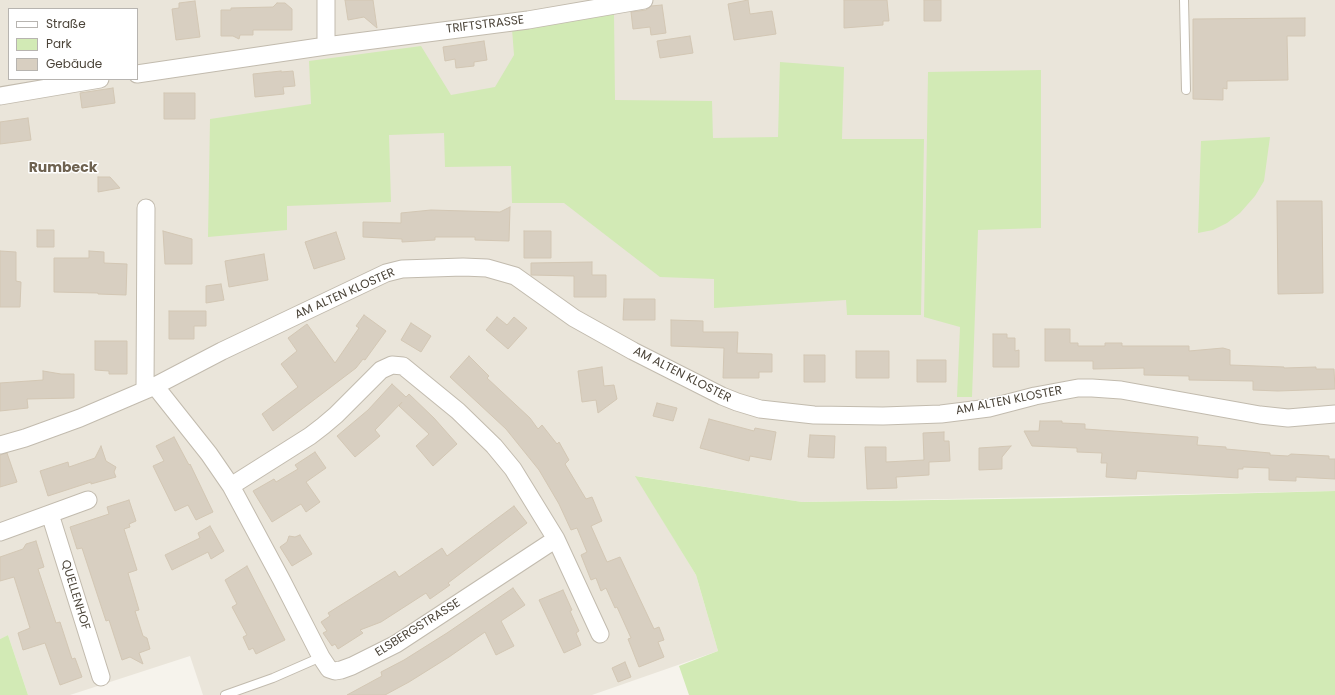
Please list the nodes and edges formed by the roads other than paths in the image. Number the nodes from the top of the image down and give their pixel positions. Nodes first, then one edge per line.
1 (326, 0) edge
2 (644, 0) edge
3 (1184, 0) edge
4 (326, 46) junction
5 (138, 74) edge
6 (94, 80) edge
7 (1186, 90) dead end
8 (0, 96) edge
9 (146, 208) dead end
10 (150, 388) junction
11 (1335, 414) edge
12 (0, 445) edge
13 (231, 486) junction
14 (88, 500) dead end
15 (50, 514) junction
16 (0, 532) edge
17 (556, 539) junction
18 (600, 634) dead end
19 (321, 657) junction
20 (101, 677) dead end
21 (225, 695) edge

1 - 4 street
2 - 4 street, TRIFTSTRASSE
3 - 7 lane
4 - 5 street, TRIFTSTRASSE
6 - 8 street
9 - 10 street
10 - 11 street, AM ALTEN KLOSTER
10 - 12 street, AM ALTEN KLOSTER
10 - 13 street, ELSBERGSTRASSE
13 - 17 street
13 - 19 street, ELSBERGSTRASSE
14 - 15 street
15 - 16 street
15 - 20 street, QUELLENHOF
17 - 18 street
17 - 19 street, ELSBERGSTRASSE
19 - 21 lane

